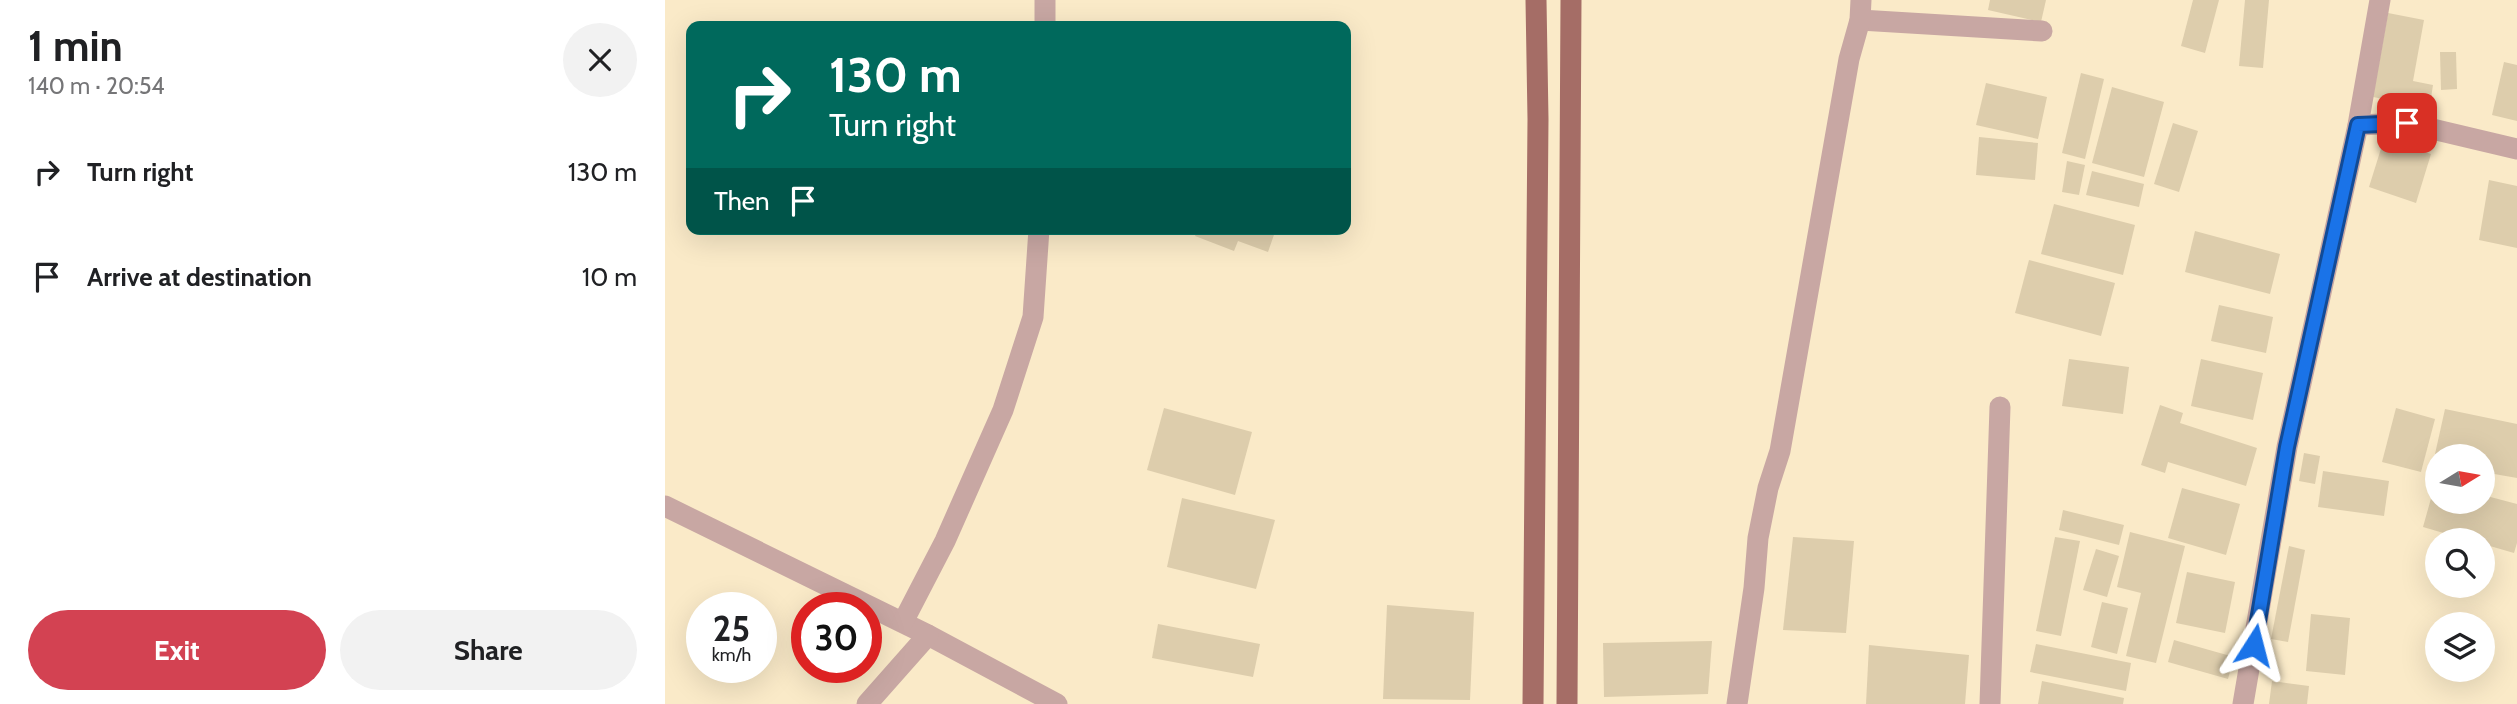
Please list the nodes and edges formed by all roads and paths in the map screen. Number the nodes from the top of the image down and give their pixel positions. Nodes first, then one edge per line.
1 (1045, 0) edge
2 (1536, 0) edge
3 (1571, 0) edge
4 (2379, 0) edge
5 (1860, 10) edge
6 (1045, 21) edge
7 (2042, 31) dead end
8 (2358, 125) junction
9 (2517, 149) edge
10 (1039, 235) edge
11 (2000, 407) dead end
12 (665, 506) edge
13 (903, 622) junction
14 (928, 635) junction
15 (867, 704) edge
16 (1057, 704) edge
17 (1533, 704) edge
18 (1567, 704) edge
19 (1737, 704) edge
20 (1990, 704) edge
21 (2243, 704) edge

1 - 6 street
2 - 17 main road
3 - 18 main road
4 - 8 street
5 - 7 street
5 - 19 street
8 - 9 street
8 - 21 street
10 - 13 street
11 - 20 street
12 - 13 street
13 - 14 street
14 - 15 street
14 - 16 street

